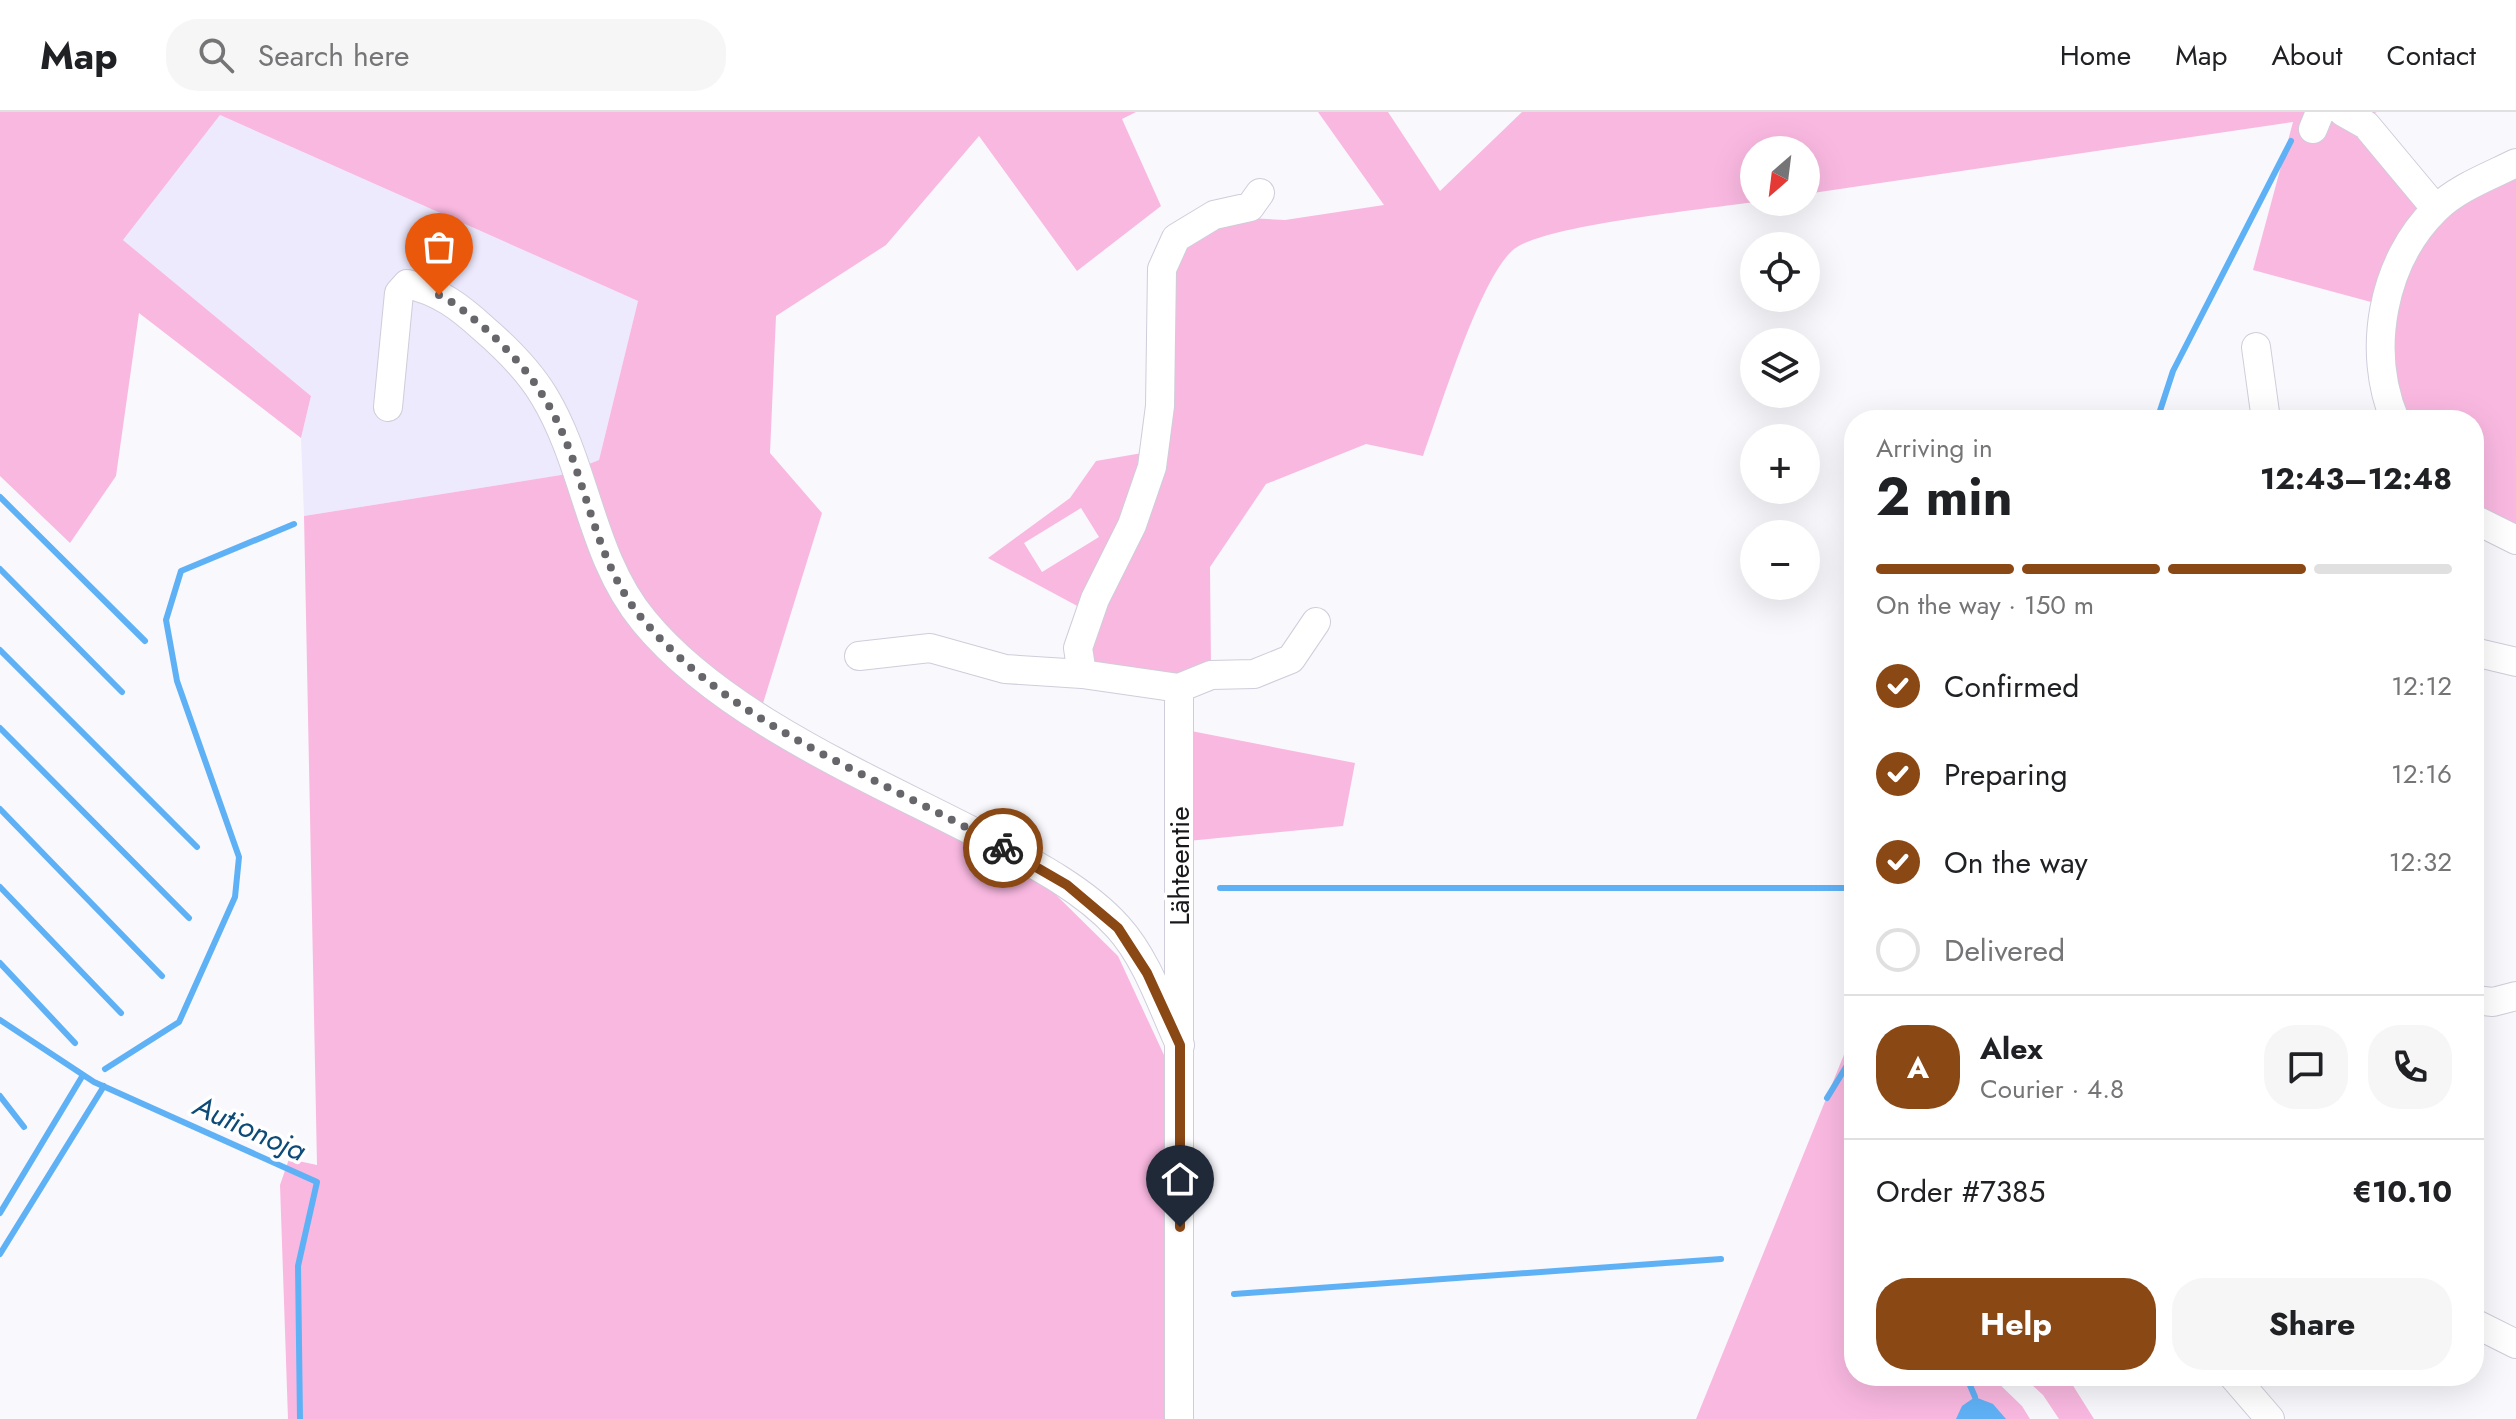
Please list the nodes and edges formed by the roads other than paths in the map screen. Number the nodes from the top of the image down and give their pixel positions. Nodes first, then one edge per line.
1 (2343, 112) edge
2 (2516, 163) edge
3 (1260, 193) dead end
4 (2436, 209) junction
5 (2256, 347) dead end
6 (388, 407) dead end
7 (2265, 410) edge
8 (2393, 410) edge
9 (2484, 524) edge
10 (2516, 540) edge
11 (1316, 622) dead end
12 (2484, 654) edge
13 (859, 656) dead end
14 (2516, 662) edge
15 (1082, 674) junction
16 (1179, 688) junction
17 (2516, 996) edge
18 (2484, 1001) edge
19 (1180, 1045) junction
20 (2484, 1328) edge
21 (2516, 1344) edge
22 (2242, 1386) edge
23 (1179, 1419) edge
24 (2270, 1419) edge

1 - 4 street
2 - 4 street
3 - 15 street
4 - 8 street
5 - 7 street
6 - 19 street, Lähteentie
9 - 10 street
11 - 16 street
12 - 14 street
13 - 15 street
15 - 16 street
16 - 19 street, Lähteentie
17 - 18 street
19 - 23 street, Lähteentie
20 - 21 street
22 - 24 street

